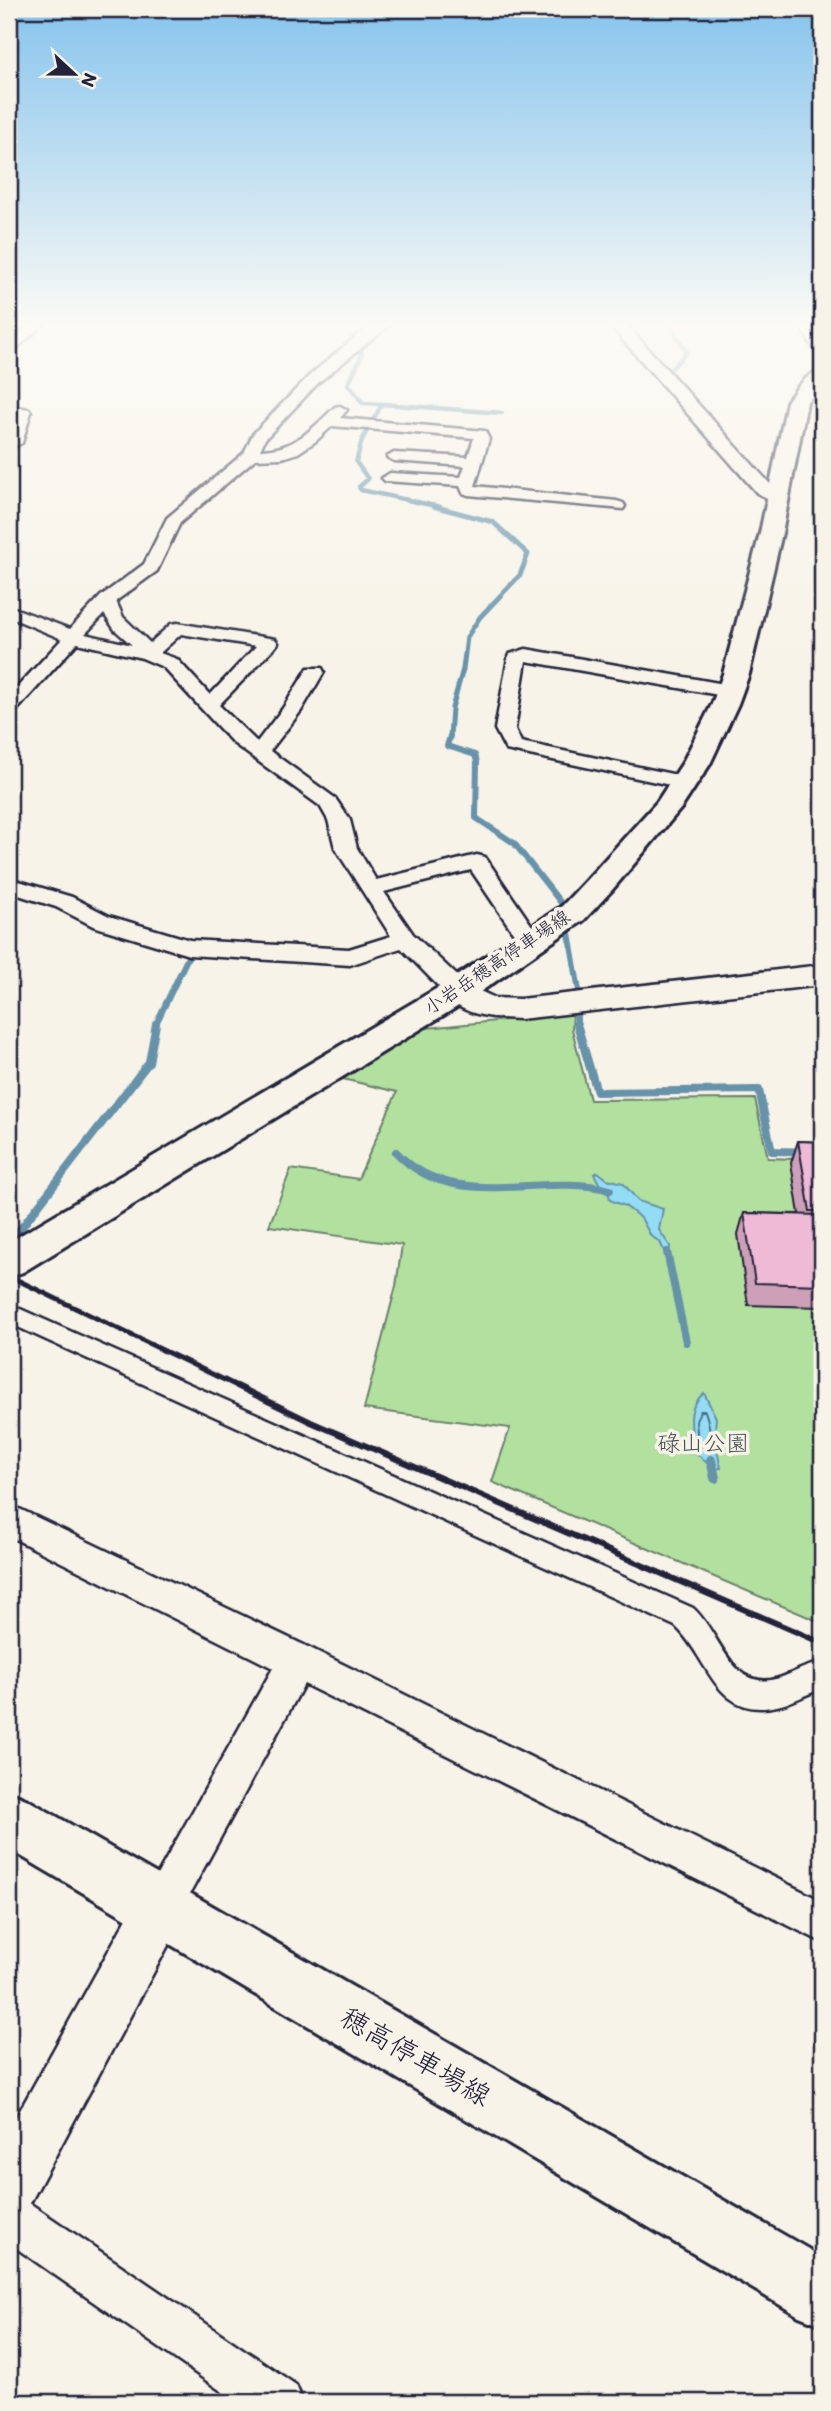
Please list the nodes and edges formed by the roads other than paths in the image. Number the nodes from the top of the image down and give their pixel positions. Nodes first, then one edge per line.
1 (259, 436) edge
2 (314, 436) edge
3 (481, 436) edge
4 (717, 436) edge
5 (790, 436) edge
6 (251, 455) junction
7 (394, 457) dead end
8 (474, 461) junction
9 (390, 478) dead end
10 (467, 482) junction
11 (778, 496) junction
12 (617, 506) dead end
13 (107, 600) junction
14 (9, 611) edge
15 (73, 637) junction
16 (148, 654) junction
17 (315, 672) dead end
18 (730, 691) junction
19 (208, 703) junction
20 (9, 707) edge
21 (258, 753) junction
22 (684, 782) junction
23 (9, 885) edge
24 (370, 888) junction
25 (405, 939) junction
26 (531, 942) junction
27 (822, 975) edge
28 (458, 991) junction
29 (9, 1261) edge
30 (9, 1312) edge
31 (9, 1518) edge
32 (297, 1661) junction
33 (822, 1676) edge
34 (9, 1819) edge
35 (161, 1907) junction
36 (822, 1922) edge
37 (9, 2185) edge
38 (9, 2216) edge
39 (822, 2292) edge
40 (279, 2402) edge

1 - 6 street
2 - 6 street
3 - 8 street
4 - 11 street
5 - 11 main road, 小岩岳穂高停車場線
6 - 13 street
7 - 8 street
8 - 10 street
9 - 10 street
10 - 12 street
11 - 18 main road, 小岩岳穂高停車場線
13 - 15 street
13 - 16 street
14 - 15 street
15 - 16 street
15 - 20 street
16 - 19 street
16 - 19 street
17 - 21 street
18 - 22 main road, 小岩岳穂高停車場線
18 - 22 street
19 - 21 street
21 - 24 street
22 - 26 main road, 小岩岳穂高停車場線
23 - 25 street
24 - 25 street
24 - 26 street
25 - 28 street
26 - 28 main road, 小岩岳穂高停車場線
27 - 28 street
28 - 29 main road, 小岩岳穂高停車場線
30 - 33 street
31 - 32 street
32 - 35 street
32 - 36 street
34 - 35 main road, 穂高停車場線
35 - 37 street
35 - 39 main road, 穂高停車場線
38 - 40 street

